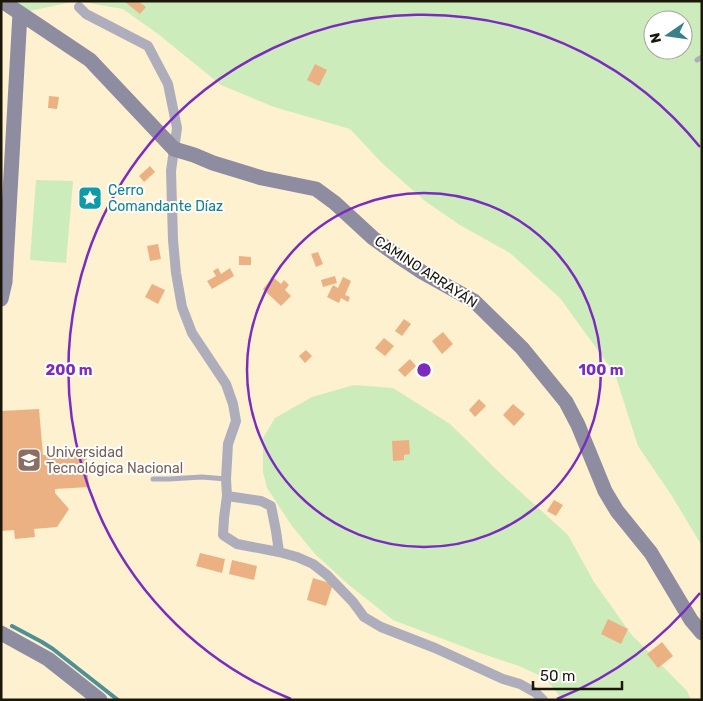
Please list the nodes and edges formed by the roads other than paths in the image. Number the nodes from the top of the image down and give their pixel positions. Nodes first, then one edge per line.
1 (2, 1) edge
2 (79, 7) dead end
3 (20, 13) junction
4 (174, 149) junction
5 (1, 299) edge
6 (153, 479) dead end
7 (226, 479) junction
8 (227, 496) junction
9 (278, 552) junction
10 (1, 633) edge
11 (702, 633) edge
12 (100, 700) edge
13 (543, 700) edge

1 - 3 street, CAMINO ARRAYÁN
2 - 4 street
3 - 4 street, CAMINO ARRAYÁN
3 - 5 street
4 - 7 street
4 - 11 street, CAMINO ARRAYÁN
6 - 7 lane
7 - 8 street
8 - 9 street
8 - 9 street
9 - 13 street
10 - 12 street

